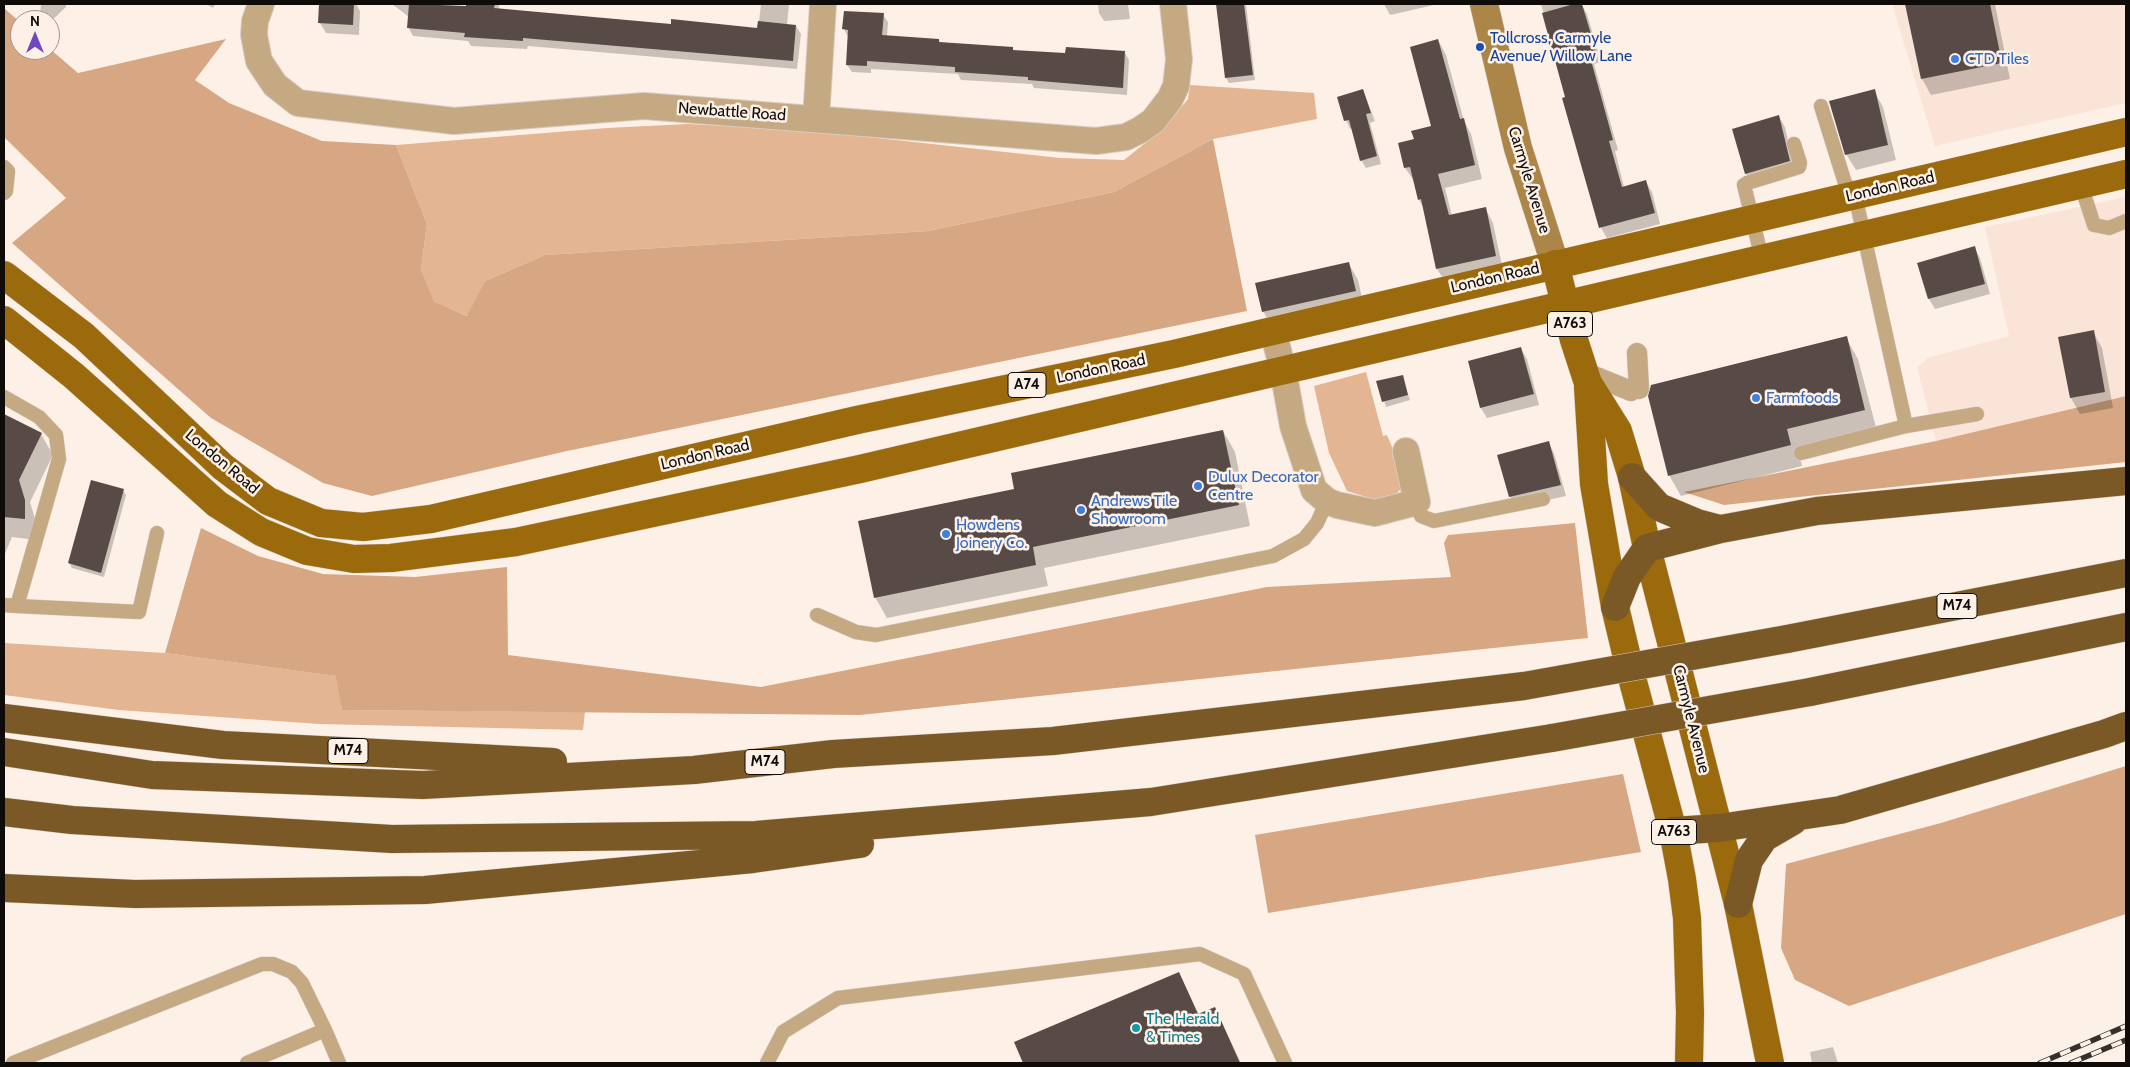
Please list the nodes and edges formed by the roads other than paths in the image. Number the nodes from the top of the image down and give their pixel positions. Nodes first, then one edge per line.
1 (261, 4) edge
2 (824, 4) edge
3 (1173, 4) edge
4 (1484, 4) edge
5 (1821, 106) dead end
6 (816, 118) junction
7 (2126, 132) edge
8 (1794, 144) dead end
9 (4, 167) edge
10 (2126, 174) edge
11 (2081, 185) junction
12 (4, 194) edge
13 (1855, 195) junction
14 (1752, 218) junction
15 (2126, 221) edge
16 (1864, 235) junction
17 (1762, 259) junction
18 (1555, 264) junction
19 (4, 275) edge
20 (1565, 305) junction
21 (4, 320) edge
22 (1272, 331) junction
23 (1637, 353) dead end
24 (1283, 370) junction
25 (1586, 378) junction
26 (4, 397) edge
27 (1977, 414) dead end
28 (1906, 426) junction
29 (1406, 451) dead end
30 (1802, 453) dead end
31 (1632, 477) junction
32 (2126, 481) edge
33 (1543, 499) dead end
34 (1328, 501) junction
35 (1417, 502) junction
36 (1721, 529) junction
37 (158, 533) dead end
38 (1646, 548) junction
39 (2126, 573) edge
40 (10, 606) edge
41 (1615, 607) junction
42 (817, 615) dead end
43 (2126, 627) edge
44 (4, 718) edge
45 (2126, 726) edge
46 (4, 752) edge
47 (694, 770) junction
48 (1151, 802) junction
49 (4, 812) edge
50 (1798, 818) junction
51 (1719, 828) junction
52 (1673, 831) junction
53 (4, 888) edge
54 (1738, 904) junction
55 (324, 1030) junction
56 (13, 1063) edge
57 (247, 1063) edge
58 (339, 1063) edge
59 (767, 1063) edge
60 (1285, 1063) edge
61 (1689, 1063) edge
62 (1770, 1063) edge

1 - 6 street, Newbattle Road
2 - 6 street
3 - 6 street, Newbattle Road
4 - 18 main road, Carmyle Avenue
5 - 13 lane
7 - 13 main road, London Road / A74
8 - 14 lane
9 - 12 lane
10 - 11 main road, London Road
11 - 15 lane
11 - 16 main road, London Road
13 - 14 main road, London Road / A74
13 - 16 lane
14 - 17 lane
14 - 18 main road, London Road / A74
16 - 17 main road, London Road
16 - 28 lane
17 - 20 main road, London Road
18 - 20 main road, Carmyle Avenue / A763
18 - 22 main road, London Road / A74
19 - 22 main road, London Road / A74
20 - 24 main road, London Road
20 - 25 main road, Carmyle Avenue / A763
21 - 24 main road, London Road
22 - 24 street
23 - 25 street
24 - 34 street
25 - 31 main road, Carmyle Avenue / A763
25 - 41 main road, Carmyle Avenue / A763
26 - 40 lane
27 - 28 lane
28 - 30 lane
29 - 35 street
31 - 36 highway
31 - 38 main road, Carmyle Avenue / A763
32 - 36 highway
33 - 35 lane
34 - 35 street
34 - 42 lane
36 - 38 highway
37 - 40 lane
38 - 41 highway
38 - 51 main road, Carmyle Avenue / A763
39 - 47 highway, M74, bridge
41 - 52 main road, Carmyle Avenue / A763
43 - 48 highway, bridge
44 - 47 highway, M74
45 - 50 highway
46 - 47 highway, M74
48 - 49 highway
48 - 53 highway
50 - 51 highway
50 - 54 highway, A763
51 - 52 highway
51 - 54 main road, Carmyle Avenue / A763
52 - 61 main road, Carmyle Avenue / A763
54 - 62 main road, Carmyle Avenue / A763
55 - 56 lane
55 - 57 lane
55 - 58 lane
59 - 60 lane

